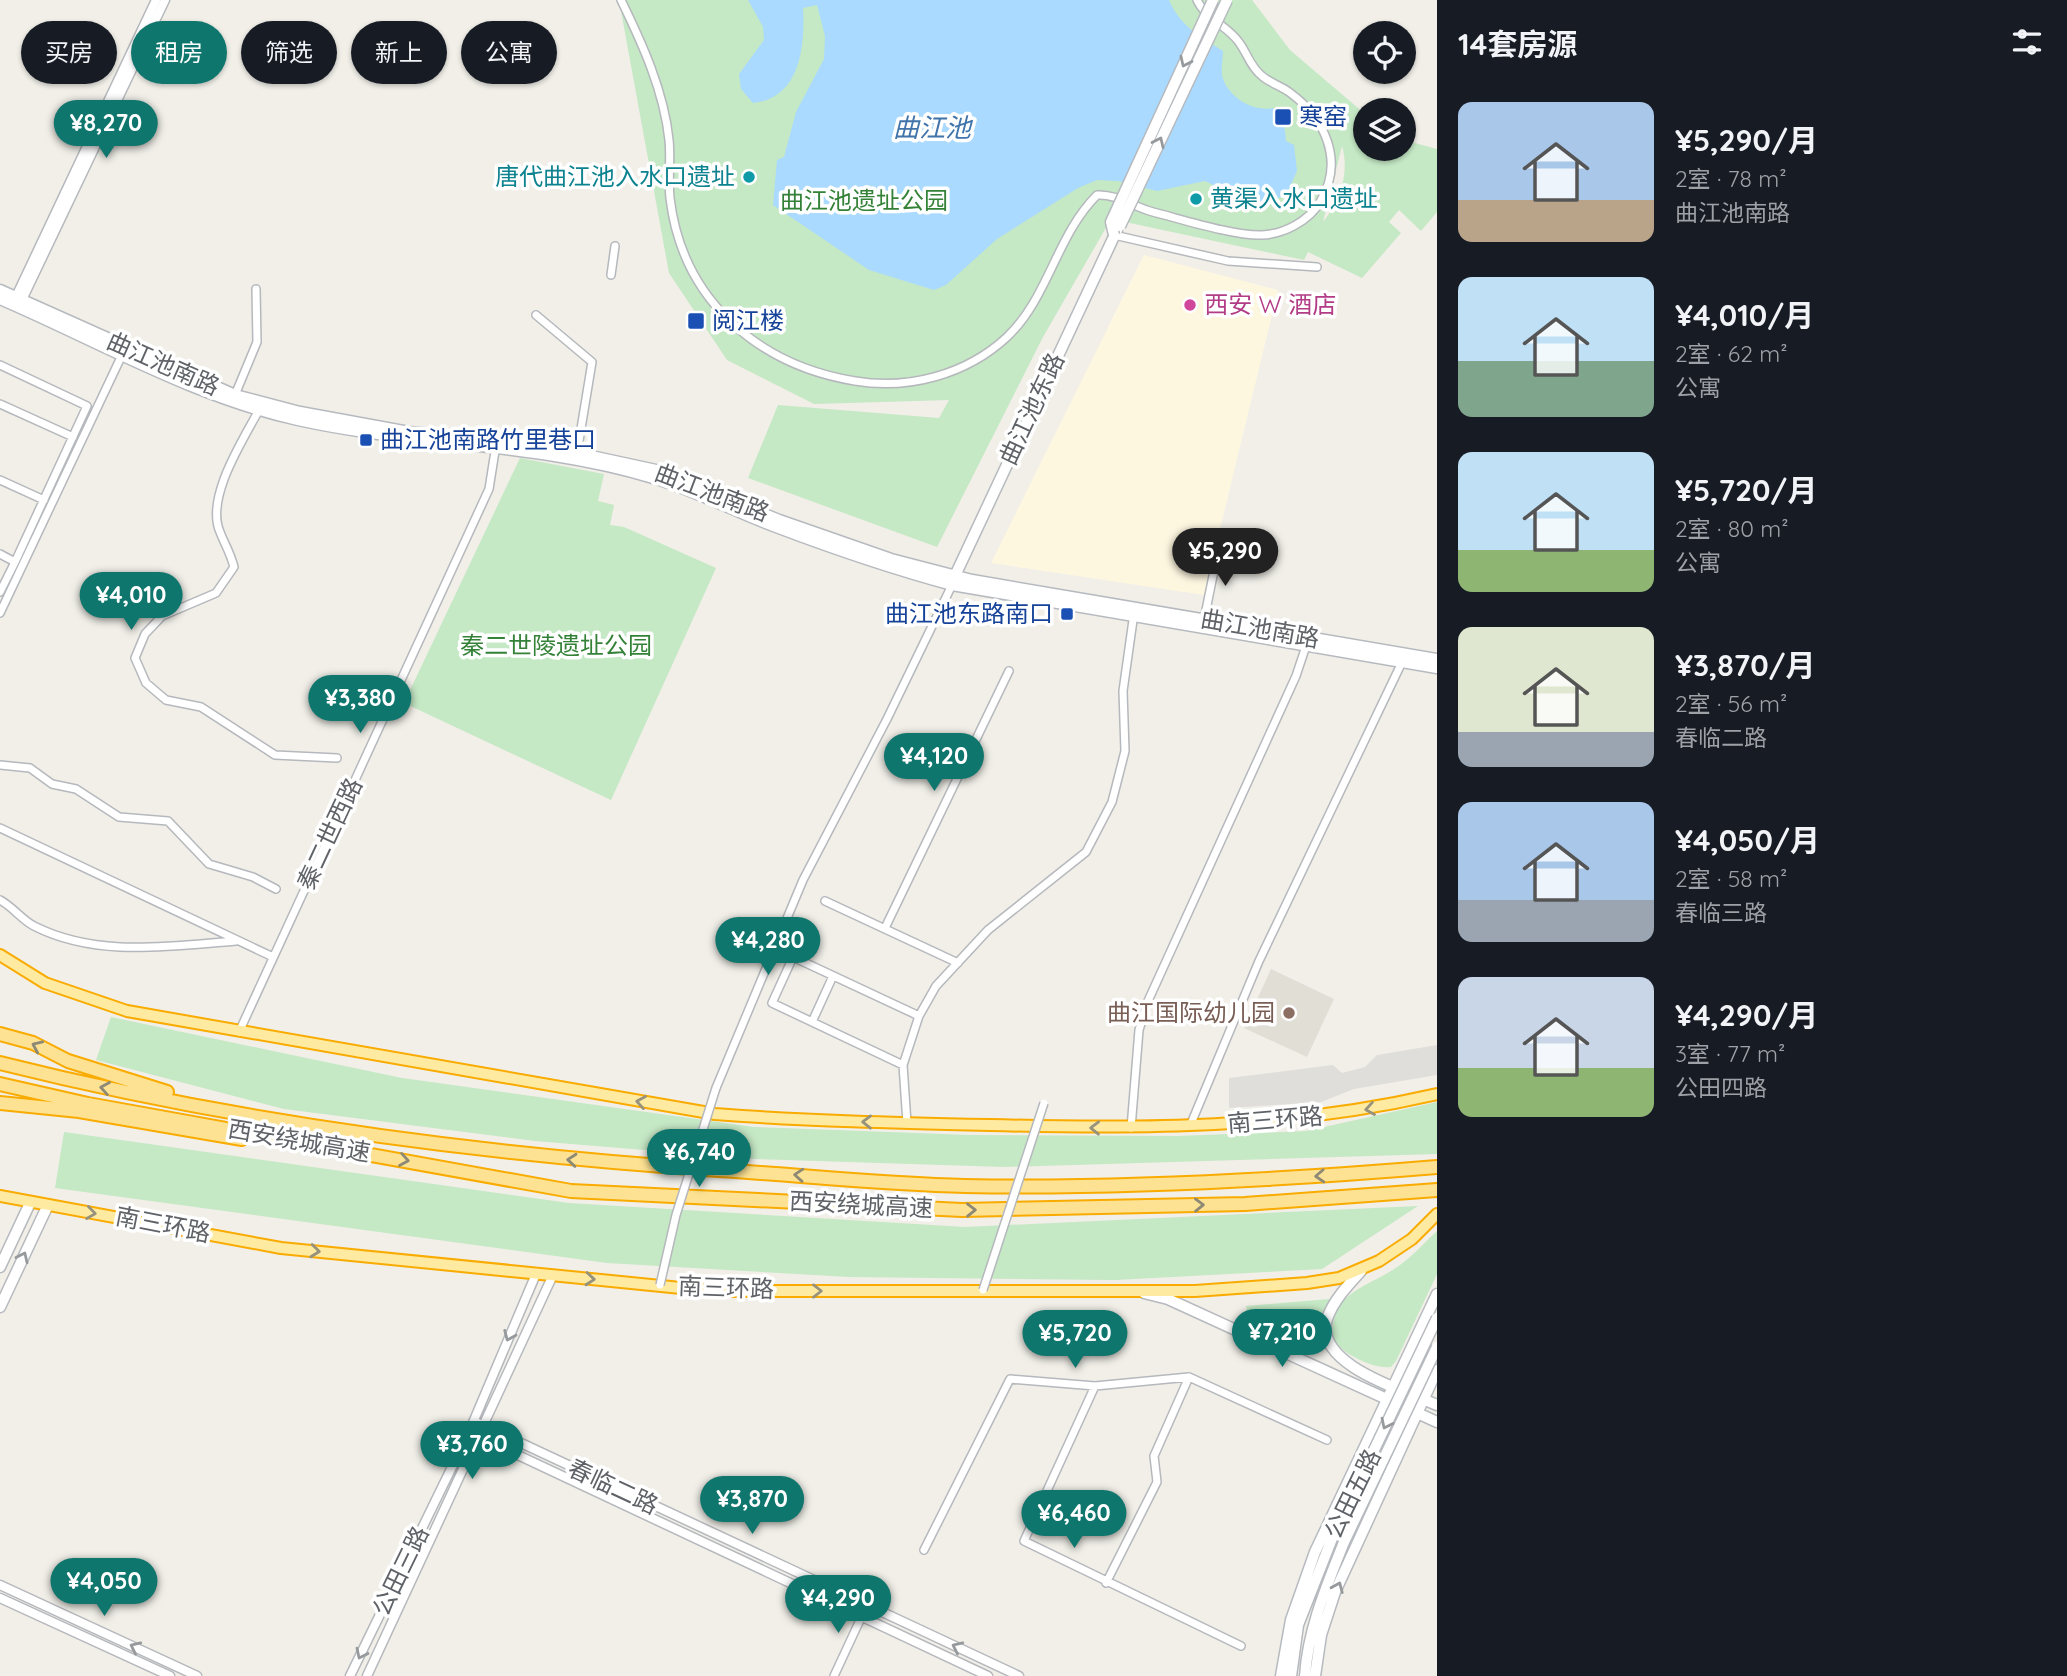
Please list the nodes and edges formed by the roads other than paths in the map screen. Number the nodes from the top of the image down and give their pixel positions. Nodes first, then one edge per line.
1 (156, 0) edge
2 (165, 0) edge
3 (621, 0) edge
4 (1197, 0) edge
5 (1213, 0) edge
6 (1227, 0) edge
7 (1117, 231) junction
8 (615, 246) dead end
9 (1317, 267) dead end
10 (611, 275) dead end
11 (256, 289) dead end
12 (0, 290) edge
13 (0, 299) edge
14 (17, 302) junction
15 (536, 315) dead end
16 (122, 355) junction
17 (0, 365) edge
18 (235, 395) junction
19 (0, 404) edge
20 (259, 410) junction
21 (73, 437) junction
22 (496, 445) junction
23 (577, 453) junction
24 (0, 480) edge
25 (44, 500) junction
26 (1218, 551) dead end
27 (0, 555) edge
28 (15, 562) junction
29 (953, 579) junction
30 (0, 592) edge
31 (0, 613) edge
32 (1134, 613) junction
33 (1205, 620) junction
34 (1306, 646) junction
35 (1404, 658) junction
36 (1437, 659) edge
37 (1437, 668) edge
38 (1009, 671) dead end
39 (337, 758) dead end
40 (0, 765) edge
41 (0, 828) edge
42 (276, 889) dead end
43 (0, 900) edge
44 (825, 901) dead end
45 (885, 928) junction
46 (239, 940) junction
47 (0, 955) edge
48 (273, 957) junction
49 (958, 963) junction
50 (833, 976) junction
51 (919, 1016) junction
52 (812, 1022) junction
53 (239, 1033) junction
54 (0, 1034) edge
55 (0, 1063) edge
56 (903, 1065) junction
57 (0, 1084) edge
58 (1437, 1094) edge
59 (0, 1103) edge
60 (1045, 1103) dead end
61 (290, 1122) junction
62 (906, 1123) junction
63 (1190, 1126) junction
64 (1131, 1128) junction
65 (339, 1148) junction
66 (1437, 1167) edge
67 (1437, 1190) edge
68 (0, 1196) edge
69 (30, 1203) junction
70 (47, 1207) junction
71 (1437, 1214) edge
72 (0, 1267) edge
73 (1361, 1271) junction
74 (536, 1274) junction
75 (554, 1275) junction
76 (660, 1285) junction
77 (983, 1290) junction
78 (1137, 1291) junction
79 (1437, 1294) edge
80 (0, 1307) edge
81 (1437, 1318) edge
82 (1437, 1348) edge
83 (1435, 1373) edge
84 (1189, 1377) junction
85 (1393, 1385) junction
86 (1095, 1386) junction
87 (1387, 1399) junction
88 (1423, 1399) junction
89 (1437, 1405) edge
90 (1417, 1413) junction
91 (1437, 1422) edge
92 (478, 1423) junction
93 (474, 1433) junction
94 (1327, 1440) dead end
95 (924, 1550) dead end
96 (1106, 1583) junction
97 (0, 1585) edge
98 (0, 1598) edge
99 (867, 1605) junction
100 (861, 1618) junction
101 (1241, 1646) dead end
102 (170, 1676) edge
103 (197, 1676) edge
104 (351, 1676) edge
105 (367, 1676) edge
106 (834, 1676) edge
107 (988, 1676) edge
108 (1019, 1676) edge
109 (1281, 1676) edge
110 (1291, 1676) edge
111 (1305, 1676) edge
112 (1315, 1676) edge

1 - 14 street
2 - 14 street
3 - 4 street
5 -> 7 main road, 曲江池东路, bridge
7 -> 6 main road, 曲江池东路, bridge
7 - 9 street
7 - 29 main road, 曲江池东路
8 - 10 street
11 - 18 street
12 - 14 main road, 曲江池南路
13 - 14 main road, 曲江池南路
14 - 16 main road, 曲江池南路
14 - 18 main road, 曲江池南路
15 - 23 street
16 - 20 main road, 曲江池南路
16 - 31 street
17 - 21 street
18 - 22 main road, 曲江池南路
19 - 21 street
20 - 22 main road, 曲江池南路
20 - 39 street
21 - 25 street
22 - 23 main road, 曲江池南路
22 - 29 main road, 曲江池南路
22 - 48 street, 秦二世西路
23 - 29 main road, 曲江池南路
24 - 25 street
25 - 28 street
26 - 33 street
27 - 28 street
28 - 30 street
29 - 32 main road, 曲江池南路
29 - 76 street, bridge
32 - 33 main road, 曲江池南路
32 - 34 main road, 曲江池南路
32 - 49 street
33 - 35 main road, 曲江池南路
34 - 35 main road, 曲江池南路
34 - 64 street
35 - 36 main road, 曲江池南路
35 - 37 main road, 曲江池南路
35 - 63 street
38 - 45 street
40 - 42 street
41 - 46 street
43 - 46 street
44 - 45 street
45 - 49 street
46 - 48 street
47 - 53 highway, 南三环路
48 - 53 street, 秦二世西路
49 - 51 street
50 - 51 street
50 - 52 street
50 - 52 street
51 - 56 street
52 - 56 street
62 -> 53 highway, 南三环路
61 -> 54 highway
61 -> 55 highway, 西安绕城高速
56 - 62 street
57 - 65 highway, 西安绕城高速
58 -> 63 highway, 南三环路
59 - 65 highway
60 - 77 street, bridge
66 -> 61 highway, 西安绕城高速
64 -> 62 highway, 南三环路
63 - 64 highway, 南三环路
65 -> 67 highway, 西安绕城高速
68 - 69 highway, 南三环路
69 - 70 highway, 南三环路
69 - 72 main road
70 -> 74 highway, 南三环路
80 -> 70 main road
71 - 73 highway, 南三环路
73 - 78 highway, 南三环路
73 - 85 main road
74 - 75 highway, 南三环路
74 -> 92 street, 公田三路
75 -> 76 highway, 南三环路
75 - 92 street, 公田三路
76 -> 77 highway, 南三环路
77 - 78 highway, 南三环路
78 - 87 main road
79 - 85 main road
81 -> 110 main road, 公田五路, bridge
82 - 111 main road, 公田五路, bridge
83 - 88 main road
84 - 86 street
84 - 94 street
84 - 96 street
85 - 87 main road
85 - 88 main road
86 - 95 street
86 - 96 street
87 - 90 main road
87 - 109 main road
88 - 89 main road
88 - 90 main road
90 - 91 main road
112 -> 90 main road
92 - 93 street, 公田三路
92 - 99 street, 春临二路
93 - 100 street, 春临二路
93 -> 104 street, 公田三路
93 - 105 street, 公田三路
96 - 101 street
103 -> 97 street
98 - 102 street
99 - 100 street
108 -> 99 street, 春临二路
100 - 106 street
100 - 107 street, 春临二路

